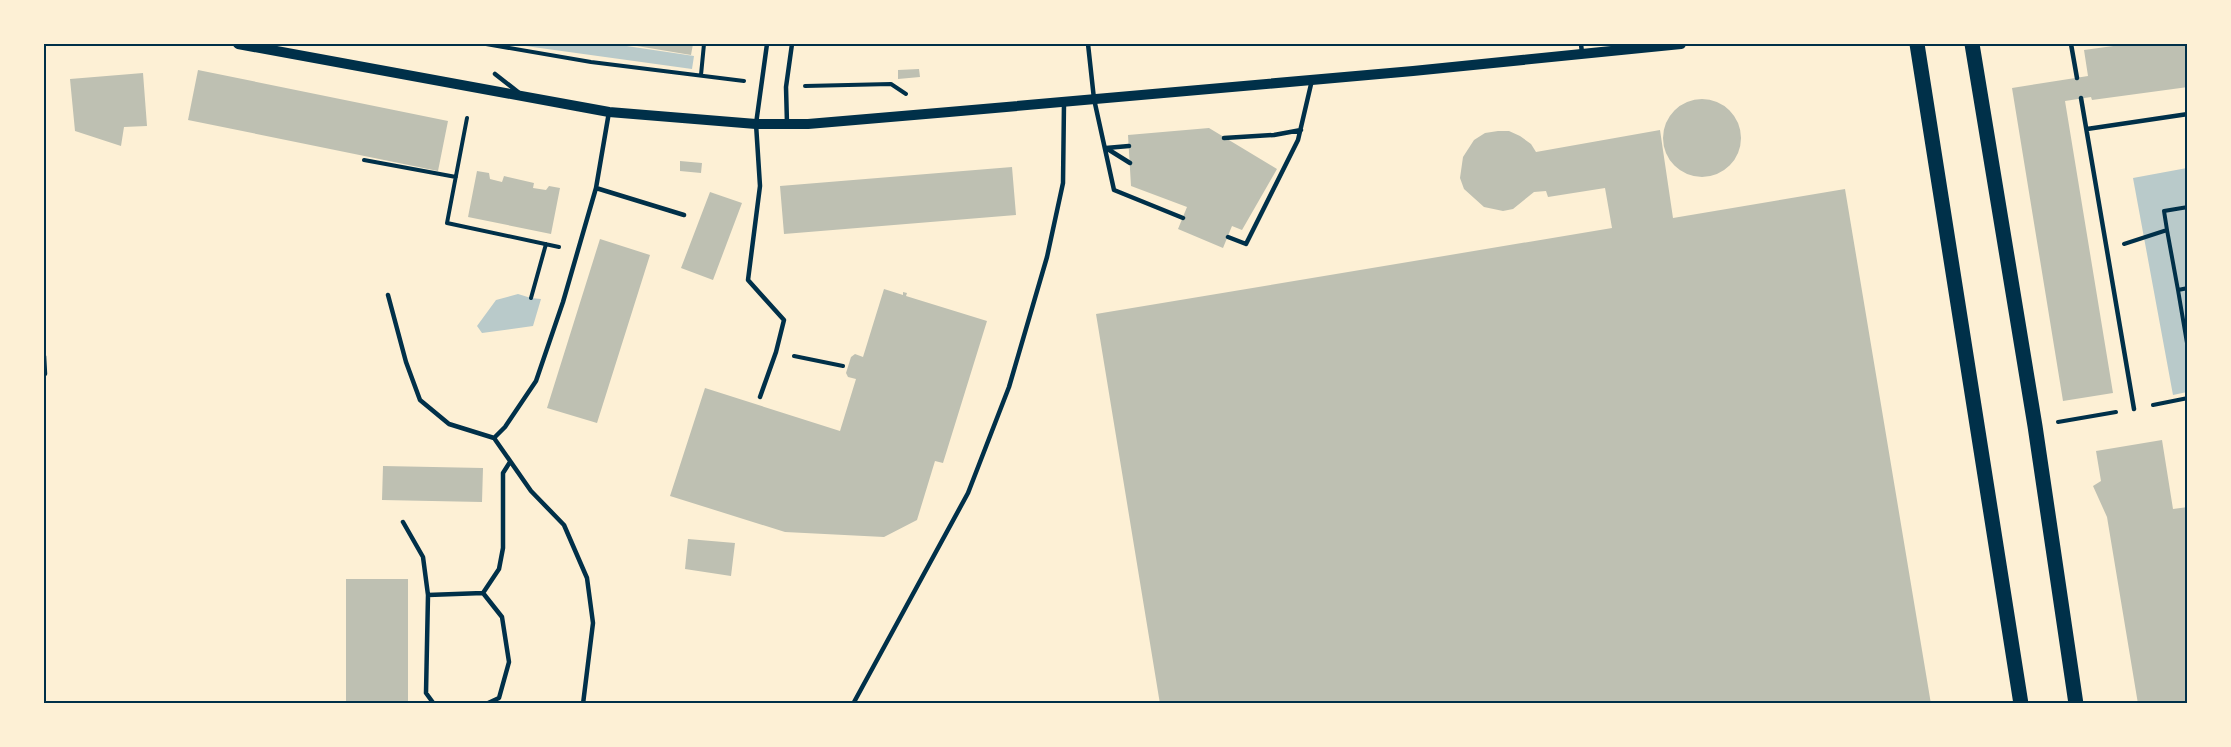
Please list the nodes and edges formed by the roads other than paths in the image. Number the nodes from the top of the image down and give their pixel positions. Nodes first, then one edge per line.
1 (238, 44) edge
2 (767, 44) edge
3 (792, 44) edge
4 (1088, 44) edge
5 (1681, 44) edge
6 (1917, 44) edge
7 (1972, 44) edge
8 (2071, 44) edge
9 (1582, 48) edge
10 (495, 75) dead end
11 (2077, 78) dead end
12 (1312, 80) junction
13 (528, 98) junction
14 (2081, 98) dead end
15 (1094, 99) junction
16 (1064, 102) junction
17 (609, 112) junction
18 (2187, 114) edge
19 (756, 124) junction
20 (786, 124) junction
21 (2087, 129) junction
22 (1300, 130) junction
23 (1224, 138) dead end
24 (1129, 146) dead end
25 (1106, 148) junction
26 (1130, 163) dead end
27 (596, 188) junction
28 (684, 215) dead end
29 (1183, 218) dead end
30 (1228, 237) dead end
31 (388, 295) dead end
32 (44, 356) edge
33 (45, 374) edge
34 (760, 397) dead end
35 (2134, 409) road end
36 (494, 438) junction
37 (510, 462) junction
38 (404, 522) dead end
39 (483, 593) junction
40 (428, 594) junction
41 (434, 704) edge
42 (486, 704) edge
43 (583, 704) edge
44 (853, 704) edge
45 (2021, 704) edge
46 (2076, 704) edge

1 - 13 street
2 - 19 lane
3 - 20 lane
4 - 15 lane
5 - 9 street
6 - 45 main road
7 - 46 main road
8 - 11 lane
9 - 12 street
10 - 13 lane
12 - 15 street
12 - 22 lane
13 - 17 street
14 - 21 lane
15 - 16 street
15 - 25 lane
16 - 20 street
16 - 44 lane
17 - 19 street
17 - 27 lane
18 - 21 lane
19 - 20 street
19 - 34 lane
21 - 35 lane
22 - 23 lane
22 - 30 lane
24 - 25 lane
25 - 26 lane
25 - 29 lane
27 - 28 lane
27 - 36 lane
31 - 36 lane
32 - 33 lane
36 - 37 lane
37 - 39 lane
37 - 43 lane
38 - 40 lane
39 - 40 lane
39 - 42 lane
40 - 41 lane

